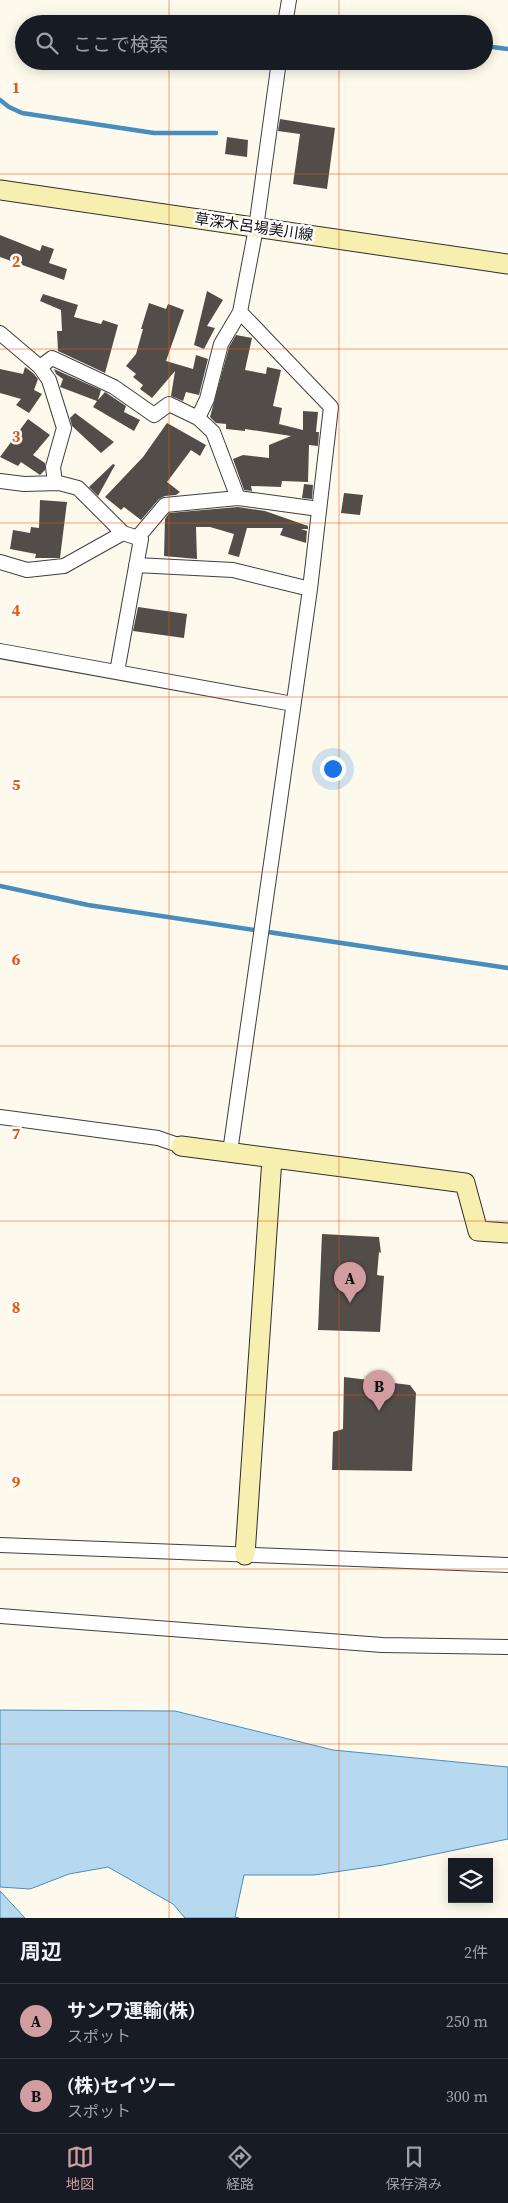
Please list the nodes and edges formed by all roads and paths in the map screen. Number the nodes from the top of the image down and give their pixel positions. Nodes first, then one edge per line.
1 (289, 0) edge
2 (286, 15) edge
3 (278, 70) edge
4 (0, 190) edge
5 (256, 228) junction
6 (508, 264) edge
7 (240, 312) junction
8 (0, 333) edge
9 (40, 366) junction
10 (198, 418) junction
11 (0, 481) edge
12 (55, 483) junction
13 (238, 498) junction
14 (319, 509) junction
15 (123, 533) junction
16 (138, 538) junction
17 (0, 562) edge
18 (136, 565) junction
19 (310, 589) junction
20 (0, 651) edge
21 (117, 672) junction
22 (294, 704) junction
23 (0, 1117) edge
24 (181, 1146) joint
25 (230, 1152) junction
26 (272, 1158) junction
27 (508, 1233) edge
28 (0, 1545) edge
29 (246, 1555) junction
30 (508, 1564) edge
31 (0, 1616) edge
32 (508, 1646) edge

1 - 2 street
3 - 5 street
4 - 5 street, 草深木呂場美川線
5 - 6 street, 草深木呂場美川線
5 - 7 street
7 - 10 street
7 - 14 street
8 - 9 street
9 - 10 street
9 - 12 street
10 - 13 street
11 - 12 street
12 - 15 street
13 - 14 street
13 - 16 street
14 - 19 street
15 - 16 street
15 - 17 street
16 - 18 street
18 - 19 street
18 - 21 street
19 - 22 street
20 - 21 street
21 - 22 street
22 - 25 street
23 - 24 street
24 - 25 street
25 - 26 street
26 - 27 street
26 - 29 street
28 - 29 street
29 - 30 street
31 - 32 street

